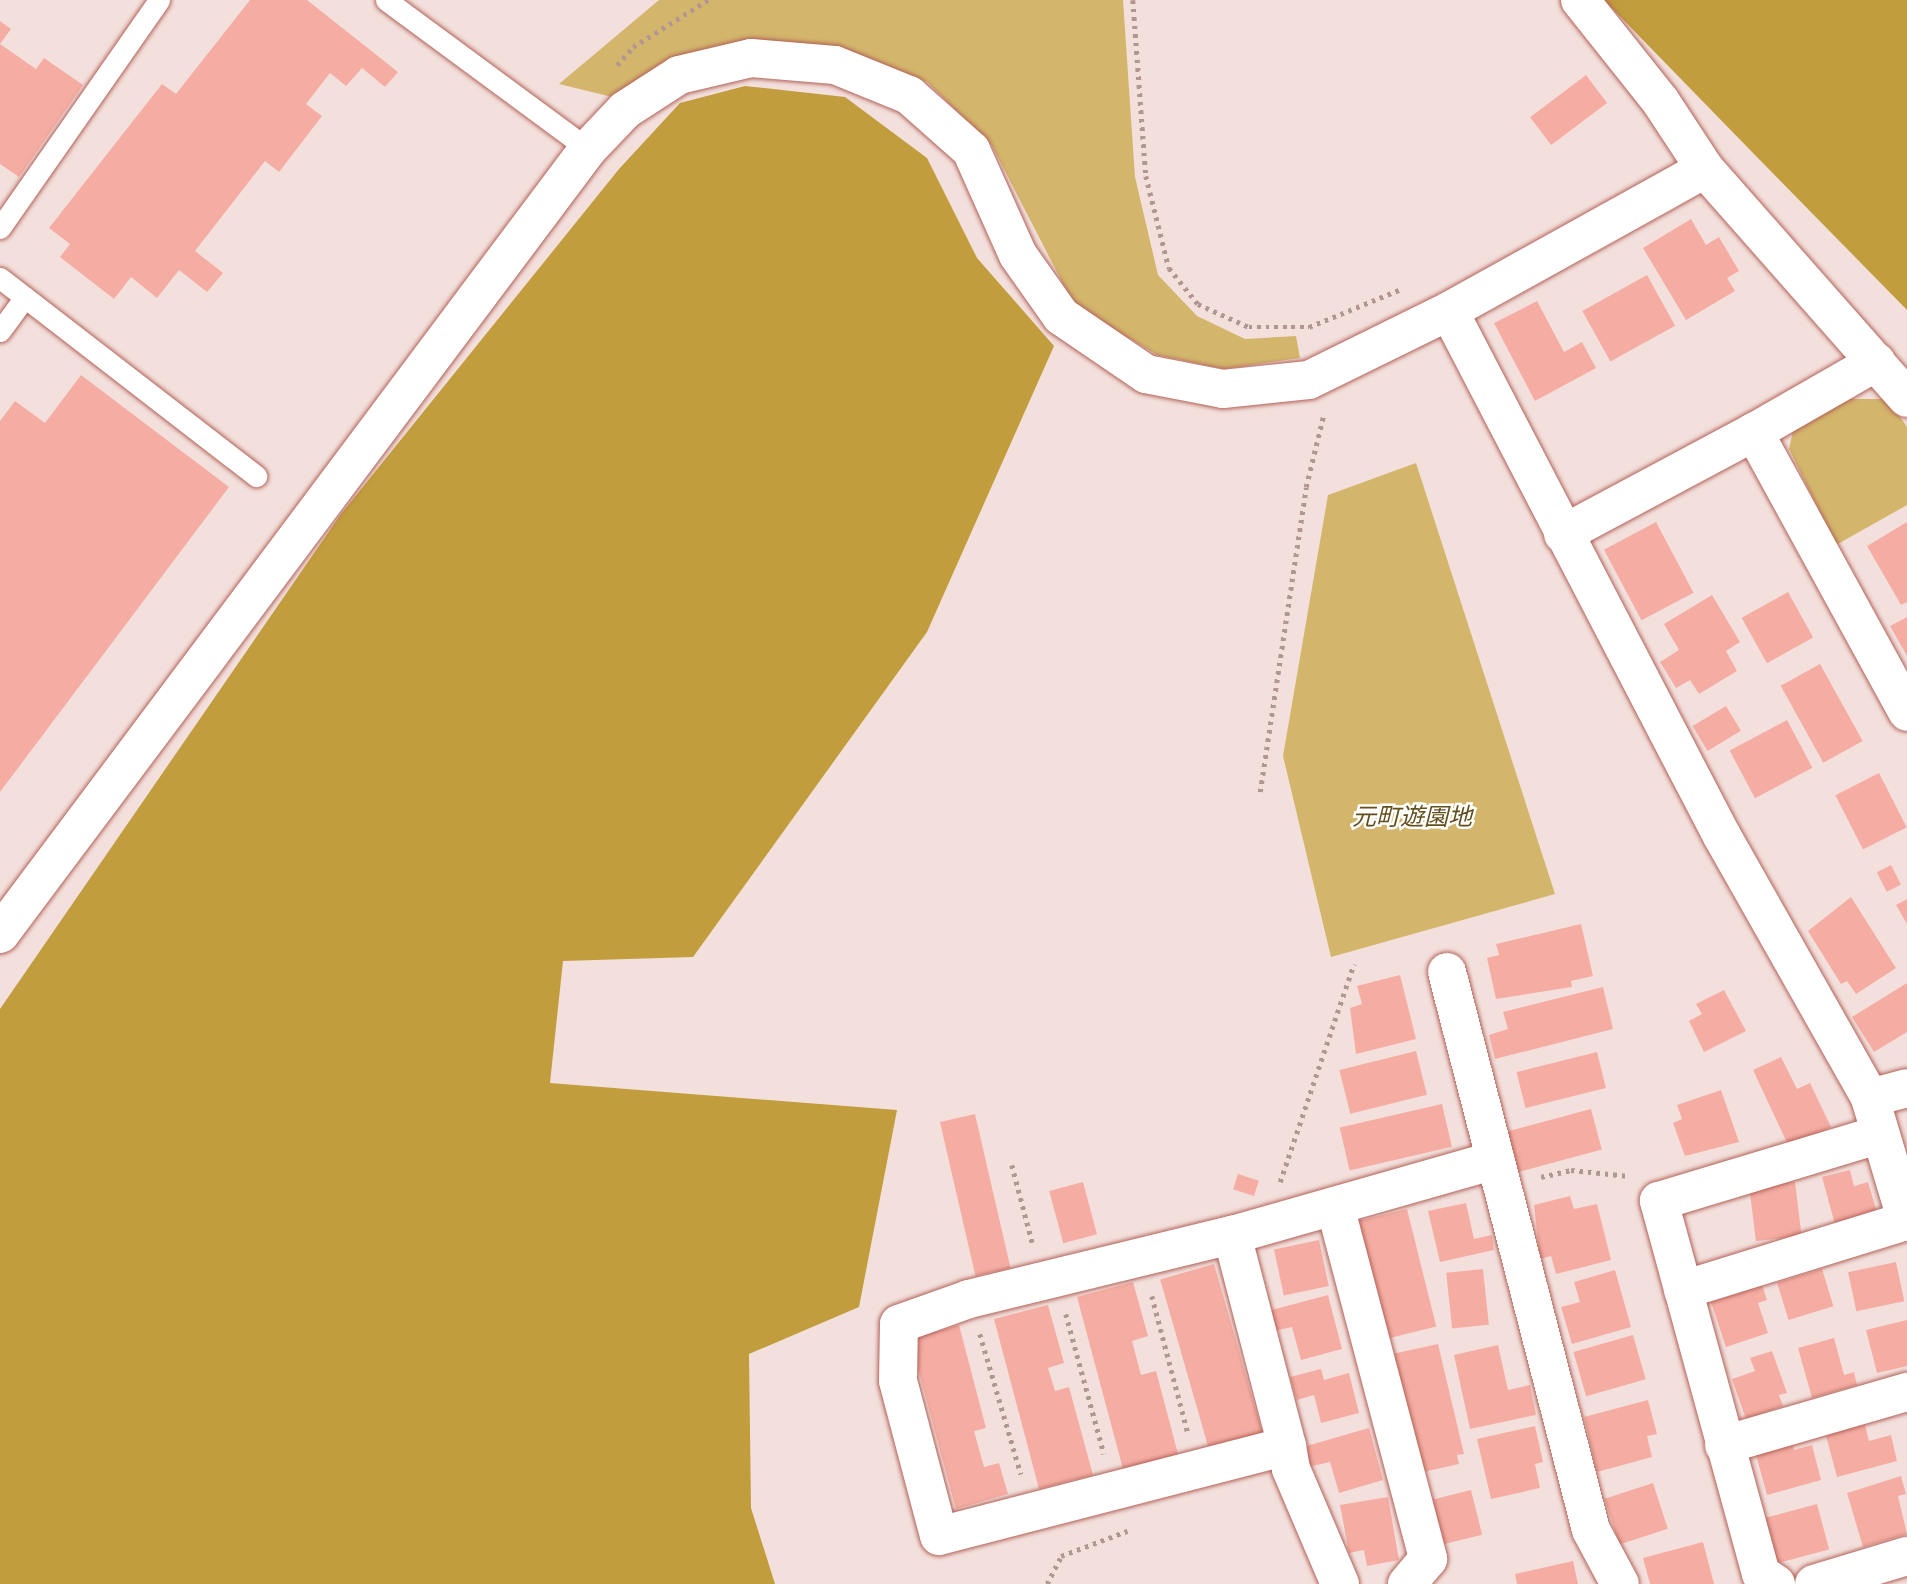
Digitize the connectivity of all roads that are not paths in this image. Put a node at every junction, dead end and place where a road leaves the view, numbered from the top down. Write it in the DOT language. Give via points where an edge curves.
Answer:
graph roads {
  1 [pos="159,0"];
  2 [pos="386,0"];
  3 [pos="1580,0"];
  4 [pos="588,149"];
  5 [pos="1705,169"];
  6 [pos="0,228"];
  7 [pos="0,278"];
  8 [pos="25,298"];
  9 [pos="1449,311"];
  10 [pos="0,331"];
  11 [pos="1876,362"];
  12 [pos="1907,398"];
  13 [pos="1754,432"];
  14 [pos="256,476"];
  15 [pos="1563,534"];
  16 [pos="1907,712"];
  17 [pos="0,934"];
  18 [pos="1447,972"];
  19 [pos="1907,1088"];
  20 [pos="1870,1098"];
  21 [pos="1878,1135"];
  22 [pos="1499,1173"];
  23 [pos="1335,1206"];
  24 [pos="1907,1221"];
  25 [pos="1232,1235"];
  26 [pos="1683,1290"];
  27 [pos="1907,1392"];
  28 [pos="1724,1445"];
  29 [pos="1287,1446"];
  30 [pos="1907,1556"];
  31 [pos="1340,1584"];
  32 [pos="1407,1584"];
  33 [pos="1620,1584"];
  34 [pos="1776,1584"];
  35 [pos="1814,1584"];
  1 -- 6 [label="lane"];
  2 -- 4 [label="lane"];
  3 -- 5 [label="street" via="1661,102"];
  4 -- 9 [label="street" via="625,110 679,75 751,58 835,65 909,95 971,150 1018,255 1061,316 1146,374 1223,389 1309,380"];
  4 -- 17 [label="street"];
  5 -- 9 [label="street"];
  5 -- 11 [label="street"];
  7 -- 8 [label="lane"];
  8 -- 10 [label="lane"];
  8 -- 14 [label="lane"];
  9 -- 15 [label="street"];
  11 -- 12 [label="street"];
  11 -- 13 [label="street"];
  13 -- 15 [label="street"];
  13 -- 16 [label="street"];
  15 -- 20 [label="street" via="1722,836"];
  18 -- 22 [label="street"];
  19 -- 20 [label="street"];
  20 -- 21 [label="street"];
  21 -- 24 [label="street"];
  21 -- 26 [label="street" via="1659,1201"];
  22 -- 23 [label="street"];
  22 -- 33 [label="street" via="1591,1530"];
  23 -- 25 [label="street"];
  23 -- 32 [label="street" via="1427,1559"];
  24 -- 26 [label="street"];
  25 -- 29 [label="street"];
  25 -- 29 [label="street" via="970,1299 899,1324 898,1381 939,1535 1033,1515"];
  26 -- 28 [label="street"];
  27 -- 28 [label="street"];
  28 -- 34 [label="street" via="1761,1574"];
  29 -- 31 [label="street" via="1291,1469"];
  30 -- 35 [label="street"];
}
